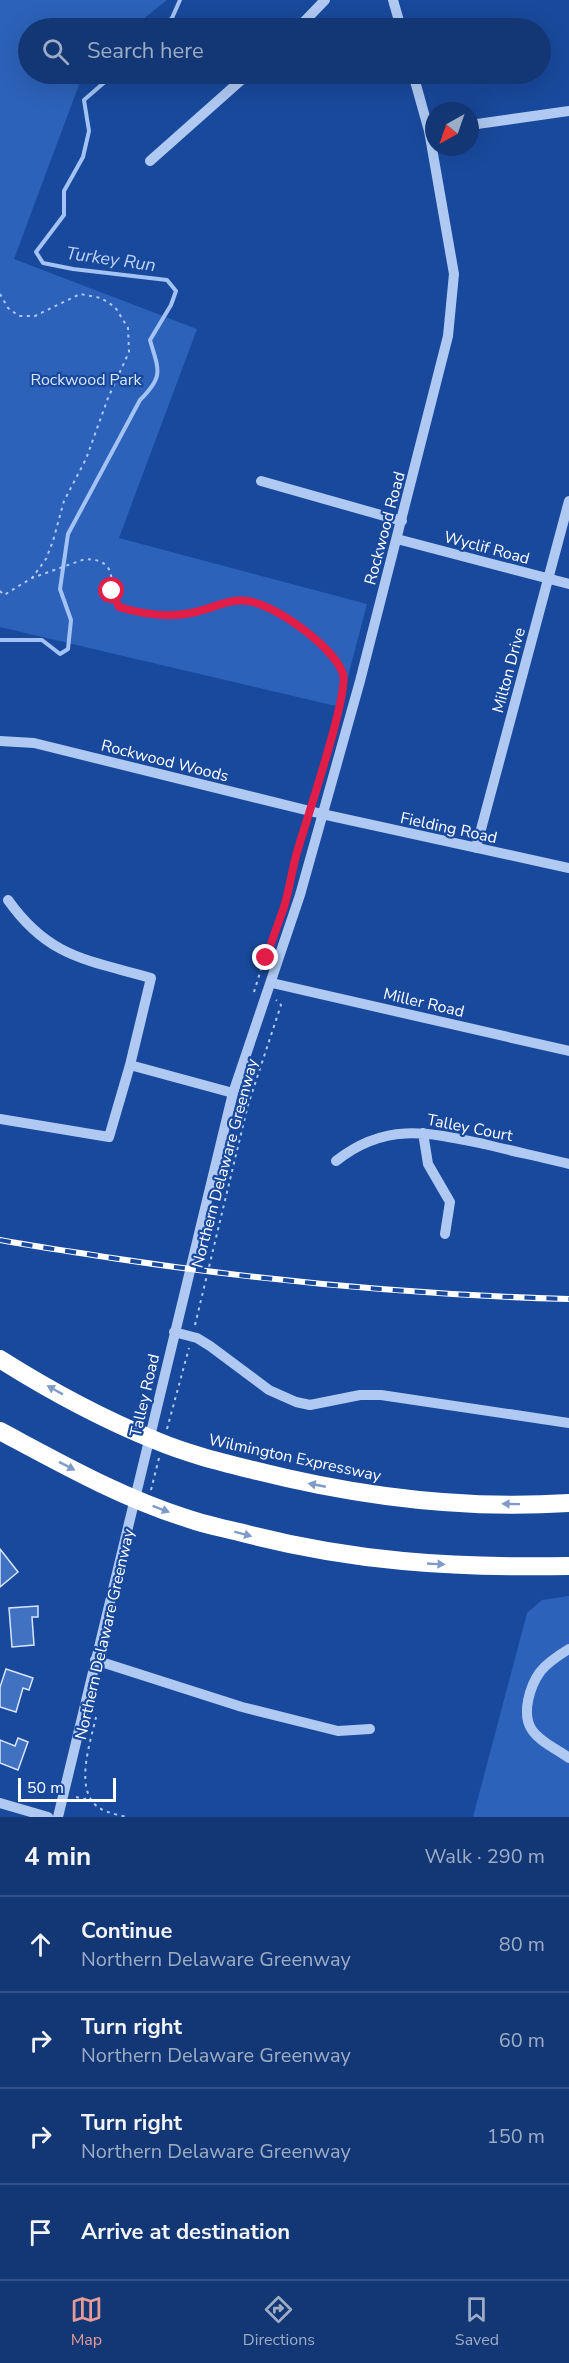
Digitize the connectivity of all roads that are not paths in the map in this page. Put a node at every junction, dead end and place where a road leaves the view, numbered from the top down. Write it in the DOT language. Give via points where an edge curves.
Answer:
graph roads {
  1 [pos="325,0"];
  2 [pos="393,0"];
  3 [pos="308,18"];
  4 [pos="398,18"];
  5 [pos="237,84"];
  6 [pos="416,84"];
  7 [pos="569,111"];
  8 [pos="425,112"];
  9 [pos="479,124"];
  10 [pos="435,156"];
  11 [pos="150,161"];
  12 [pos="261,481"];
  13 [pos="569,501"];
  14 [pos="402,520"];
  15 [pos="397,539"];
  16 [pos="548,578"];
  17 [pos="569,584"];
  18 [pos="0,741"];
  19 [pos="322,814"];
  20 [pos="476,848"];
  21 [pos="569,868"];
  22 [pos="8,900"];
  23 [pos="272,983"];
  24 [pos="569,1051"];
  25 [pos="130,1065"];
  26 [pos="233,1093"];
  27 [pos="0,1119"];
  28 [pos="423,1132"];
  29 [pos="336,1161"];
  30 [pos="569,1164"];
  31 [pos="445,1234"];
  32 [pos="174,1332"];
  33 [pos="0,1359"];
  34 [pos="569,1423"];
  35 [pos="0,1431"];
  36 [pos="569,1503"];
  37 [pos="569,1566"];
  38 [pos="569,1649"];
  39 [pos="95,1660"];
  40 [pos="370,1729"];
  41 [pos="569,1758"];
  42 [pos="0,1803"];
  43 [pos="48,1817"];
  44 [pos="58,1817"];
  1 -- 3 [label="street"];
  2 -- 4 [label="street"];
  5 -- 11 [label="street"];
  6 -- 8 [label="street, Rockwood Road"];
  7 -- 9 [label="street"];
  10 -- 14 [label="street, Rockwood Road" via="454,274 453,297 448,336"];
  12 -- 14 [label="street"];
  13 -- 16 [label="street, Milton Drive"];
  14 -- 15 [label="street, Rockwood Road"];
  15 -- 16 [label="street, Wyclif Road"];
  15 -- 19 [label="street, Rockwood Road"];
  16 -- 17 [label="street, Wyclif Road"];
  16 -- 20 [label="street, Milton Drive"];
  18 -- 19 [label="street, Rockwood Woods" via="34,743"];
  19 -- 20 [label="street, Fielding Road"];
  19 -- 23 [label="street, Rockwood Road"];
  20 -- 21 [label="street, Fielding Road"];
  22 -- 25 [label="street" via="30,927 57,948 152,978"];
  23 -- 24 [label="street, Miller Road"];
  23 -- 26 [label="street, Talley Road"];
  25 -- 26 [label="street"];
  25 -- 27 [label="street" via="109,1137"];
  26 -- 32 [label="street, Talley Road"];
  28 -- 29 [label="street, Talley Court" via="380,1137"];
  28 -- 30 [label="street, Talley Court"];
  28 -- 31 [label="street" via="428,1164 450,1202"];
  32 -- 34 [label="street" via="210,1346 269,1390 296,1402 310,1405 381,1395"];
  32 -- 39 [label="street, Talley Road"];
  36 -- 33 [label="highway, Wilmington Expressway, one-way" via="447,1503 383,1496 277,1476 158,1442"];
  35 -- 37 [label="highway, one-way" via="97,1482 187,1519 295,1547 396,1562"];
  38 -- 41 [label="street" via="541,1671 530,1693 528,1712 531,1729"];
  39 -- 40 [label="street" via="253,1710 338,1731"];
  39 -- 44 [label="street, Talley Road"];
  42 -- 43 [label="street"];
}
